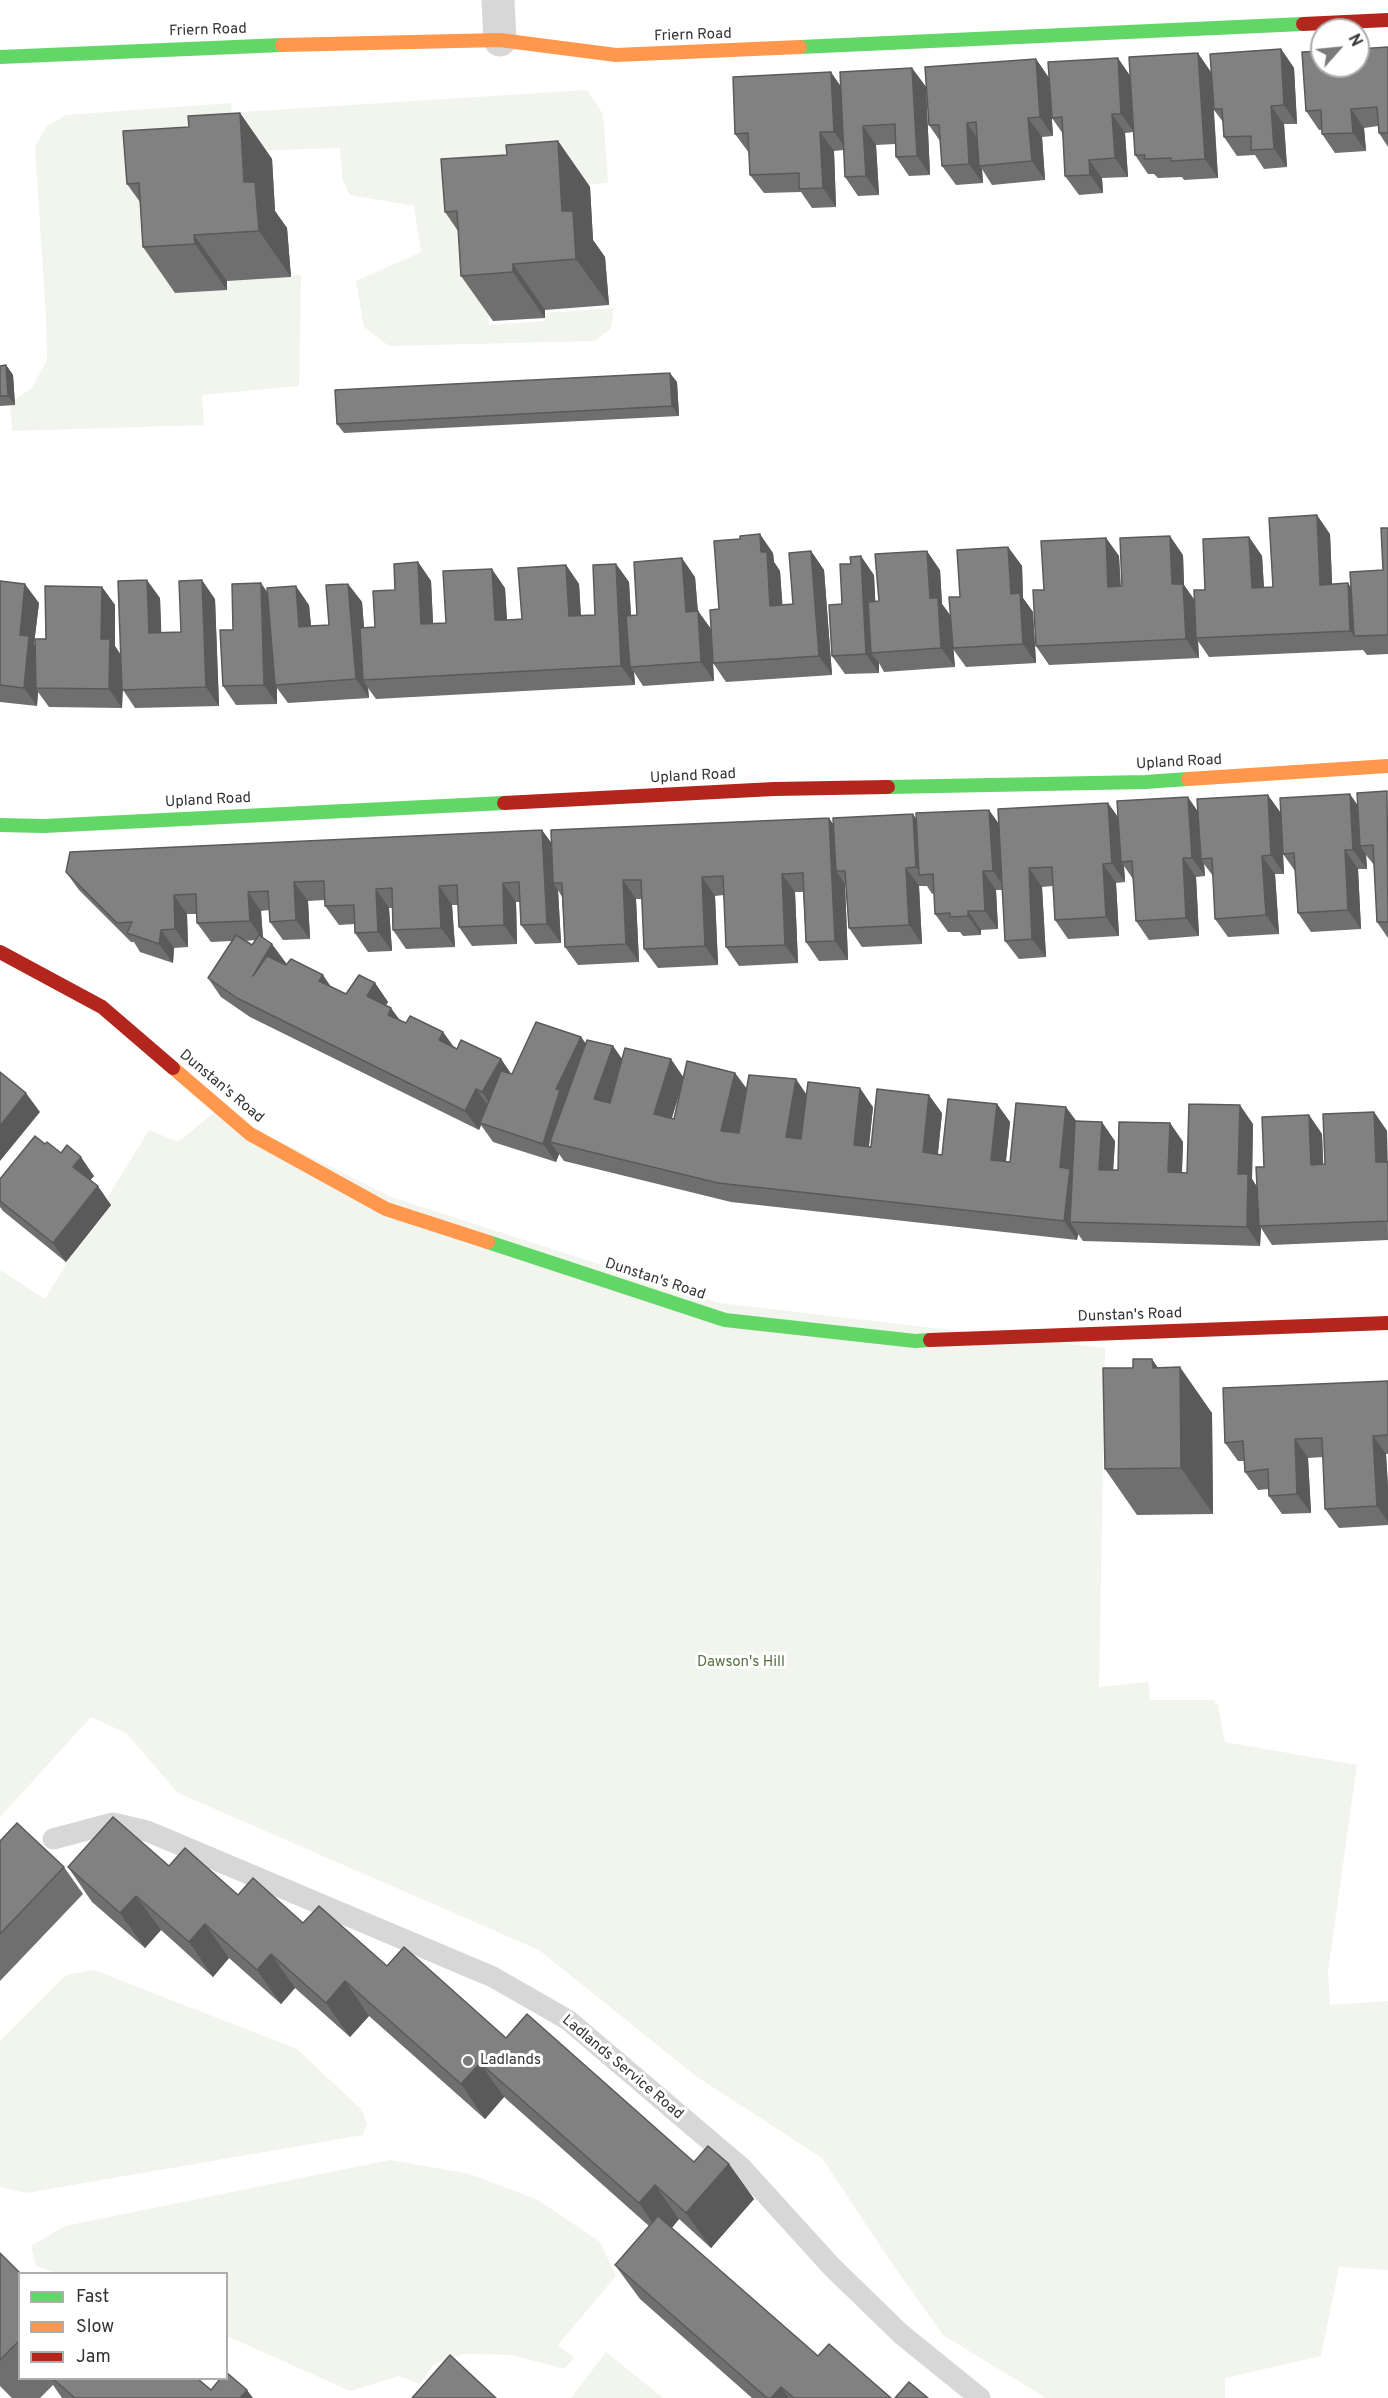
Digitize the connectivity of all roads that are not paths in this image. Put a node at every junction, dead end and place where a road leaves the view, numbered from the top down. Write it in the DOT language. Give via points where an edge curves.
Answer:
graph roads {
  1 [pos="498,0"];
  2 [pos="1388,20"];
  3 [pos="500,40"];
  4 [pos="0,57"];
  5 [pos="1388,766"];
  6 [pos="0,825"];
  7 [pos="0,952"];
  8 [pos="1388,1323"];
  9 [pos="53,1839"];
  10 [pos="980,2398"];
  1 -- 3 [label="street"];
  2 -- 3 [label="street, Friern Road" via="616,55"];
  3 -- 4 [label="street, Friern Road" via="196,47"];
  5 -- 6 [label="street, Upland Road" via="1145,782 774,789 44,826"];
  7 -- 8 [label="street, Dunstan's Road" via="102,1007 250,1134 386,1209 725,1320 915,1341"];
  9 -- 10 [label="lane, Ladlands Service Road" via="113,1823 147,1831 493,1977 568,2020 742,2168 832,2267 893,2326"];
}
